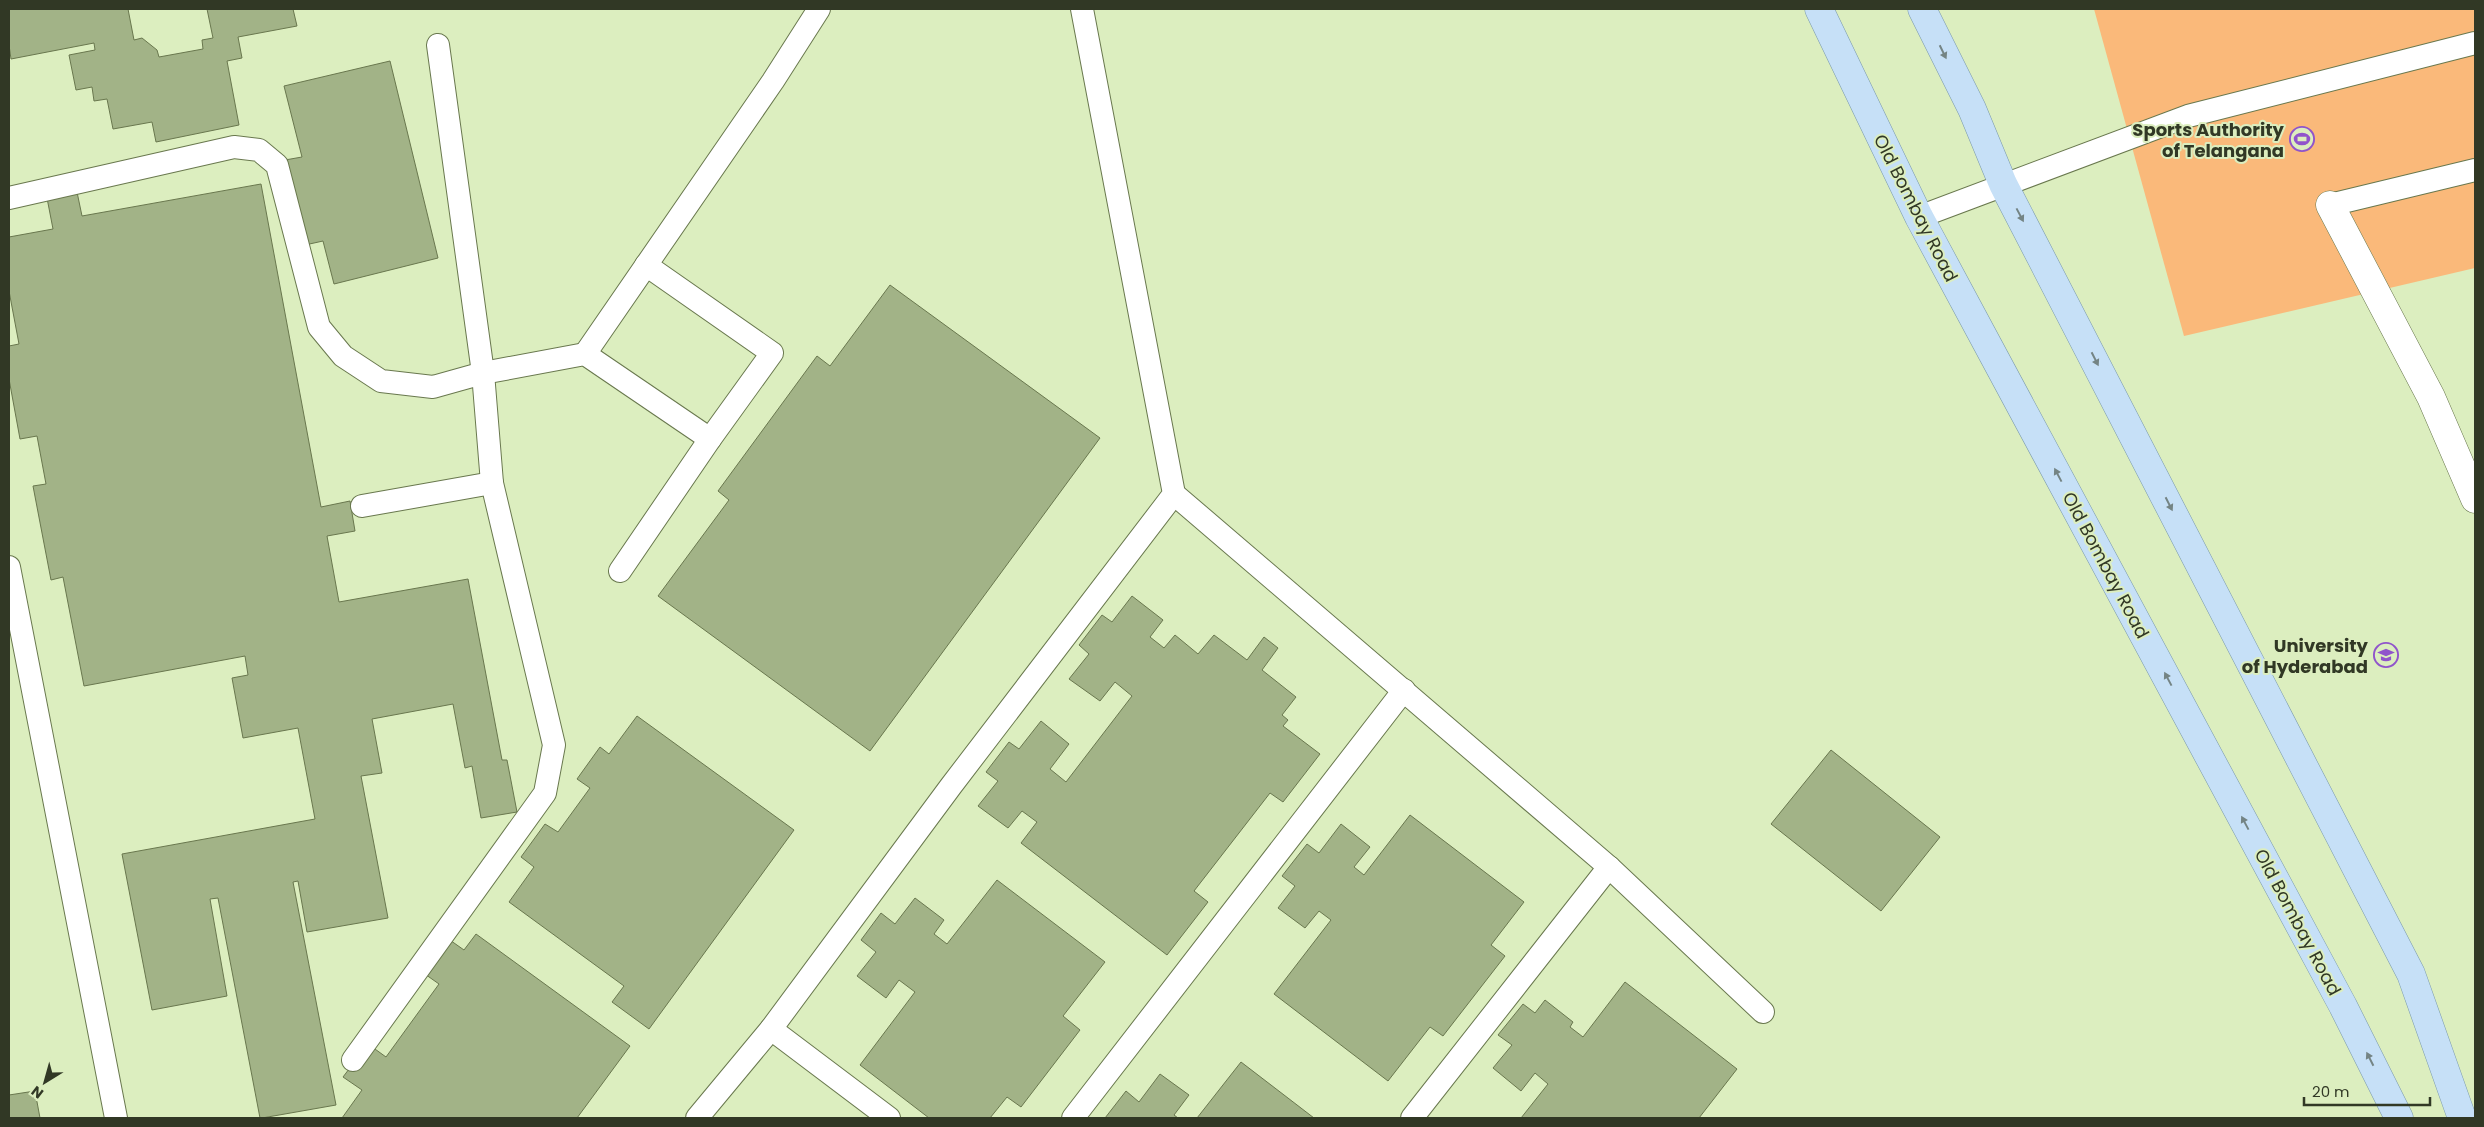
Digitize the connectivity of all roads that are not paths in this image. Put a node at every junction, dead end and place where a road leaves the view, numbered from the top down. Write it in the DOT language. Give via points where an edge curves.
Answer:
graph roads {
  1 [pos="820,9"];
  2 [pos="1082,9"];
  3 [pos="1819,9"];
  4 [pos="1922,9"];
  5 [pos="2475,43"];
  6 [pos="438,45"];
  7 [pos="2475,170"];
  8 [pos="2003,184"];
  9 [pos="9,198"];
  10 [pos="2330,205"];
  11 [pos="1919,217"];
  12 [pos="646,265"];
  13 [pos="585,354"];
  14 [pos="483,373"];
  15 [pos="710,439"];
  16 [pos="492,483"];
  17 [pos="1174,494"];
  18 [pos="2475,499"];
  19 [pos="362,506"];
  20 [pos="9,567"];
  21 [pos="620,571"];
  22 [pos="1404,690"];
  23 [pos="1609,867"];
  24 [pos="1763,1012"];
  25 [pos="771,1029"];
  26 [pos="353,1060"];
  27 [pos="116,1118"];
  28 [pos="697,1118"];
  29 [pos="890,1118"];
  30 [pos="1073,1118"];
  31 [pos="1412,1118"];
  32 [pos="2399,1118"];
  33 [pos="2462,1118"];
  1 -- 12 [label="lane"];
  2 -- 17 [label="lane"];
  3 -- 11 [label="main road, Old Bombay Road"];
  4 -- 8 [label="main road, one-way" via="1972,109"];
  5 -- 8 [label="lane" via="2188,116"];
  6 -- 14 [label="lane"];
  7 -- 10 [label="lane"];
  8 -- 11 [label="lane"];
  8 -- 33 [label="main road, one-way" via="2411,974"];
  9 -- 14 [label="lane" via="234,146 259,150 278,165 319,327 344,356 381,381 433,387"];
  10 -- 18 [label="street" via="2431,397"];
  32 -- 11 [label="main road, Old Bombay Road, one-way" via="2339,997"];
  12 -- 13 [label="lane"];
  12 -- 15 [label="lane" via="772,353"];
  13 -- 14 [label="lane"];
  13 -- 15 [label="lane"];
  14 -- 16 [label="lane"];
  15 -- 21 [label="lane"];
  16 -- 19 [label="lane"];
  16 -- 26 [label="lane" via="554,745 545,793"];
  17 -- 22 [label="lane"];
  17 -- 25 [label="lane"];
  20 -- 27 [label="lane"];
  22 -- 23 [label="lane"];
  22 -- 30 [label="lane"];
  23 -- 24 [label="lane"];
  23 -- 31 [label="lane"];
  25 -- 28 [label="lane"];
  25 -- 29 [label="lane"];
}
